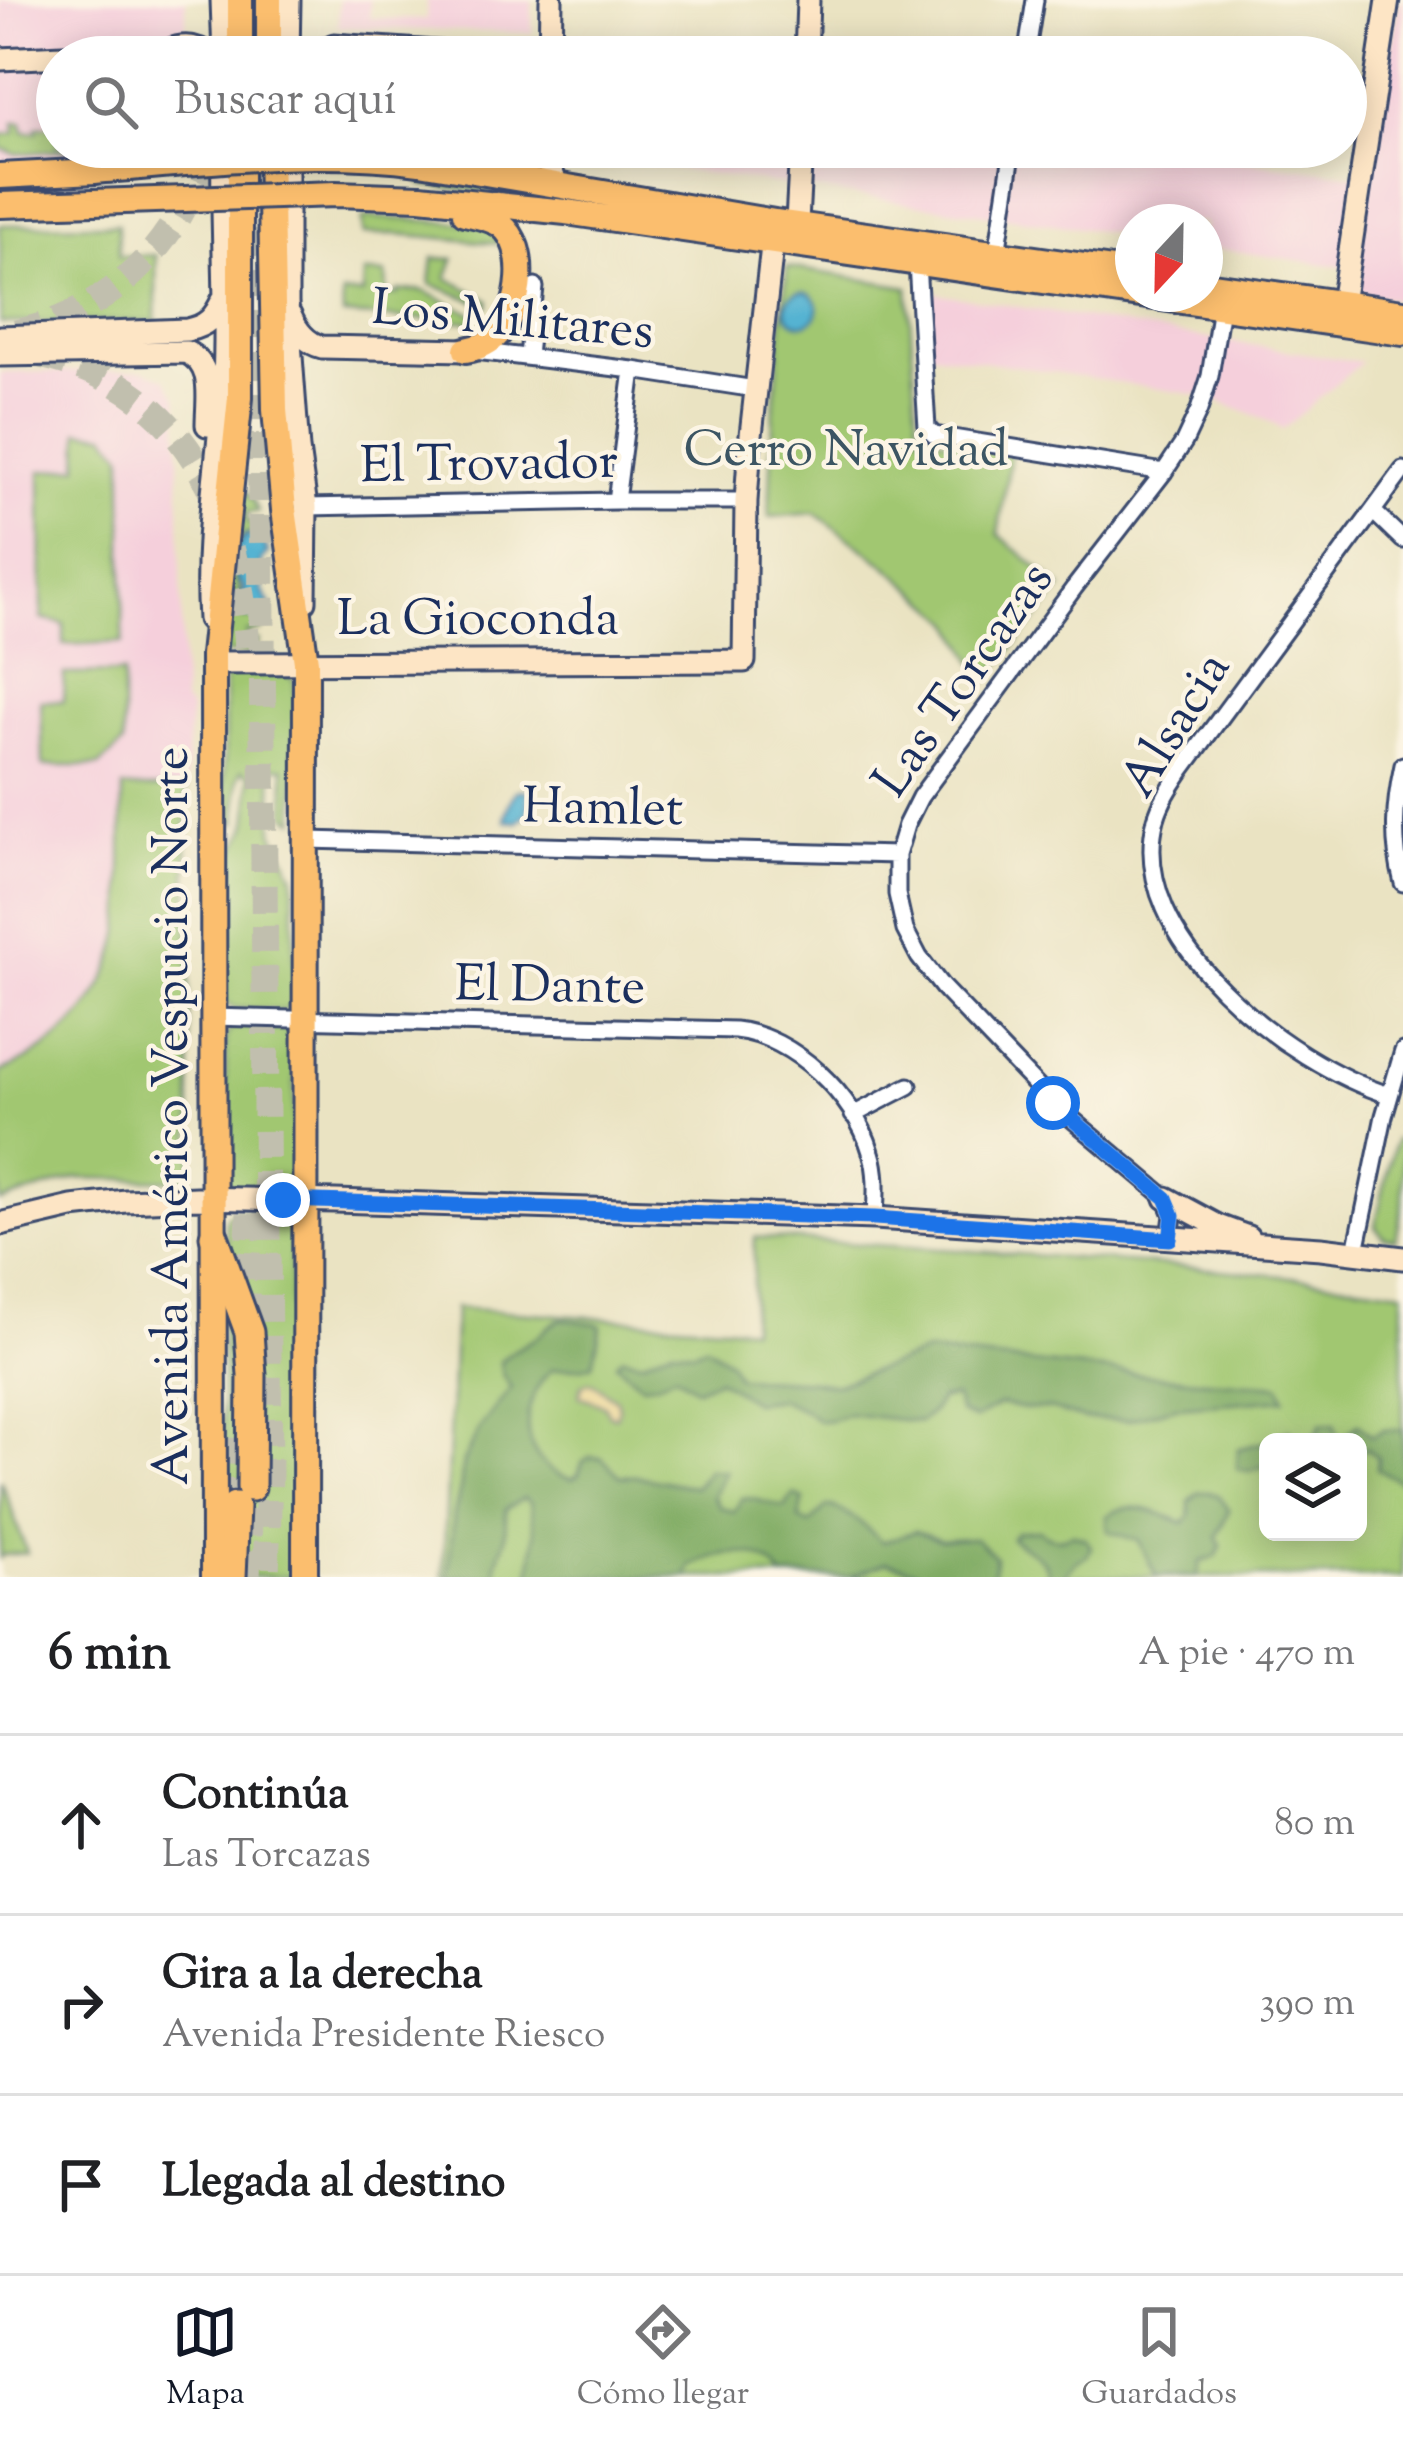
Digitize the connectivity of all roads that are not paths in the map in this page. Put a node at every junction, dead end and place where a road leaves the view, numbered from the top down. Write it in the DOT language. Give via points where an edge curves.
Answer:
graph roads {
  1 [pos="222,0"];
  2 [pos="240,0"];
  3 [pos="269,0"];
  4 [pos="289,0"];
  5 [pos="550,0"];
  6 [pos="808,0"];
  7 [pos="1035,0"];
  8 [pos="1388,0"];
  9 [pos="223,36"];
  10 [pos="240,36"];
  11 [pos="269,36"];
  12 [pos="288,36"];
  13 [pos="547,36"];
  14 [pos="807,36"];
  15 [pos="1030,36"];
  16 [pos="36,57"];
  17 [pos="0,59"];
  18 [pos="1367,139"];
  19 [pos="0,159"];
  20 [pos="136,168"];
  21 [pos="223,168"];
  22 [pos="240,168"];
  23 [pos="270,168"];
  24 [pos="287,168"];
  25 [pos="456,168"];
  26 [pos="484,168"];
  27 [pos="550,168"];
  28 [pos="797,168"];
  29 [pos="1010,168"];
  30 [pos="1363,168"];
  31 [pos="474,171"];
  32 [pos="44,174"];
  33 [pos="0,176"];
  34 [pos="557,185"];
  35 [pos="425,198"];
  36 [pos="0,205"];
  37 [pos="785,234"];
  38 [pos="997,254"];
  39 [pos="917,263"];
  40 [pos="1115,270"];
  41 [pos="535,287"];
  42 [pos="1223,287"];
  43 [pos="1115,292"];
  44 [pos="224,298"];
  45 [pos="287,303"];
  46 [pos="1342,304"];
  47 [pos="1223,307"];
  48 [pos="1220,312"];
  49 [pos="1403,312"];
  50 [pos="1403,333"];
  51 [pos="0,337"];
  52 [pos="466,350"];
  53 [pos="0,355"];
  54 [pos="527,356"];
  55 [pos="633,370"];
  56 [pos="755,389"];
  57 [pos="1403,470"];
  58 [pos="1164,472"];
  59 [pos="616,501"];
  60 [pos="746,501"];
  61 [pos="306,507"];
  62 [pos="210,509"];
  63 [pos="1372,511"];
  64 [pos="1403,540"];
  65 [pos="213,659"];
  66 [pos="306,662"];
  67 [pos="1403,765"];
  68 [pos="307,840"];
  69 [pos="897,855"];
  70 [pos="1403,883"];
  71 [pos="212,1017"];
  72 [pos="305,1020"];
  73 [pos="1403,1051"];
  74 [pos="909,1086"];
  75 [pos="1389,1095"];
  76 [pos="853,1115"];
  77 [pos="214,1198"];
  78 [pos="1166,1198"];
  79 [pos="304,1201"];
  80 [pos="875,1218"];
  81 [pos="0,1224"];
  82 [pos="214,1236"];
  83 [pos="1170,1239"];
  84 [pos="1271,1245"];
  85 [pos="1356,1251"];
  86 [pos="1403,1258"];
  87 [pos="214,1577"];
  88 [pos="232,1577"];
  89 [pos="305,1577"];
  1 -- 9 [label="main road"];
  2 -- 10 [label="main road"];
  3 -- 11 [label="main road"];
  4 -- 12 [label="main road"];
  5 -- 13 [label="main road"];
  6 -- 14 [label="main road"];
  7 -- 15 [label="street"];
  8 -- 18 [label="main road"];
  16 -- 17 [label="main road"];
  19 -- 32 [label="main road"];
  20 -- 32 [label="main road, bridge"];
  21 -- 44 [label="main road, Avenida Américo Vespucio Norte"];
  22 -- 65 [label="main road, Avenida Américo Vespucio Norte" via="240,398"];
  23 -- 66 [label="main road" via="274,410"];
  24 -- 45 [label="main road"];
  25 -- 31 [label="main road, bridge"];
  26 -- 31 [label="main road"];
  27 -- 34 [label="main road"];
  28 -- 37 [label="main road"];
  29 -- 38 [label="street"];
  30 -- 46 [label="main road"];
  31 -- 34 [label="main road"];
  32 -- 33 [label="main road"];
  34 -- 37 [label="main road"];
  35 -- 36 [label="main road, bridge"];
  35 -- 37 [label="main road"];
  35 -- 52 [label="main road" via="500,224 517,251 508,320 490,341"];
  37 -- 38 [label="main road"];
  37 -- 39 [label="main road"];
  37 -- 56 [label="main road"];
  38 -- 40 [label="main road"];
  39 -- 43 [label="main road"];
  39 -- 58 [label="street" via="927,428 934,435"];
  41 -- 54 [label="street"];
  42 -- 46 [label="main road"];
  44 -- 51 [label="main road" via="212,320 188,330"];
  44 -- 62 [label="main road, Avenida Américo Vespucio Norte"];
  45 -- 52 [label="main road, Los Militares" via="315,345"];
  45 -- 61 [label="main road"];
  46 -- 49 [label="main road"];
  47 -- 50 [label="main road"];
  48 -- 58 [label="street, Las Torcazas" via="1204,396"];
  52 -- 54 [label="street, Los Militares"];
  53 -- 62 [label="main road, Avenida Américo Vespucio Norte" via="191,354 207,376"];
  54 -- 55 [label="street, Los Militares"];
  55 -- 56 [label="street, Los Militares"];
  55 -- 59 [label="street"];
  56 -- 60 [label="main road"];
  57 -- 63 [label="street, Alsacia"];
  58 -- 69 [label="street, Las Torcazas" via="920,797"];
  59 -- 60 [label="street, El Trovador"];
  59 -- 61 [label="street, El Trovador"];
  60 -- 66 [label="main road, La Gioconda" via="744,661"];
  61 -- 66 [label="main road"];
  62 -- 65 [label="main road, Avenida Américo Vespucio Norte"];
  63 -- 64 [label="street"];
  63 -- 75 [label="street, Alsacia" via="1182,770 1156,818 1152,852 1170,922 1234,1001 1290,1048"];
  65 -- 66 [label="main road, La Gioconda"];
  65 -- 71 [label="main road, Avenida Américo Vespucio Norte"];
  66 -- 68 [label="main road"];
  67 -- 70 [label="street" via="1394,817"];
  68 -- 69 [label="street, Hamlet"];
  68 -- 72 [label="main road"];
  69 -- 78 [label="street, Las Torcazas" via="905,930 943,988 1053,1103"];
  71 -- 72 [label="street, El Dante"];
  71 -- 77 [label="main road, Avenida Américo Vespucio Norte"];
  72 -- 76 [label="street, El Dante" via="746,1031 803,1059"];
  72 -- 79 [label="main road"];
  73 -- 75 [label="street"];
  74 -- 76 [label="street"];
  75 -- 85 [label="street"];
  76 -- 80 [label="street, El Dante" via="873,1155"];
  77 -- 79 [label="main road"];
  77 -- 81 [label="main road" via="101,1203"];
  77 -- 82 [label="main road, Avenida Américo Vespucio Norte"];
  78 -- 83 [label="street"];
  78 -- 84 [label="main road"];
  79 -- 80 [label="main road"];
  79 -- 89 [label="main road"];
  80 -- 83 [label="main road"];
  82 -- 87 [label="main road, Avenida Américo Vespucio Norte"];
  82 -- 88 [label="highway" via="251,1348"];
  83 -- 84 [label="main road"];
  84 -- 85 [label="main road"];
  85 -- 86 [label="main road"];
}
